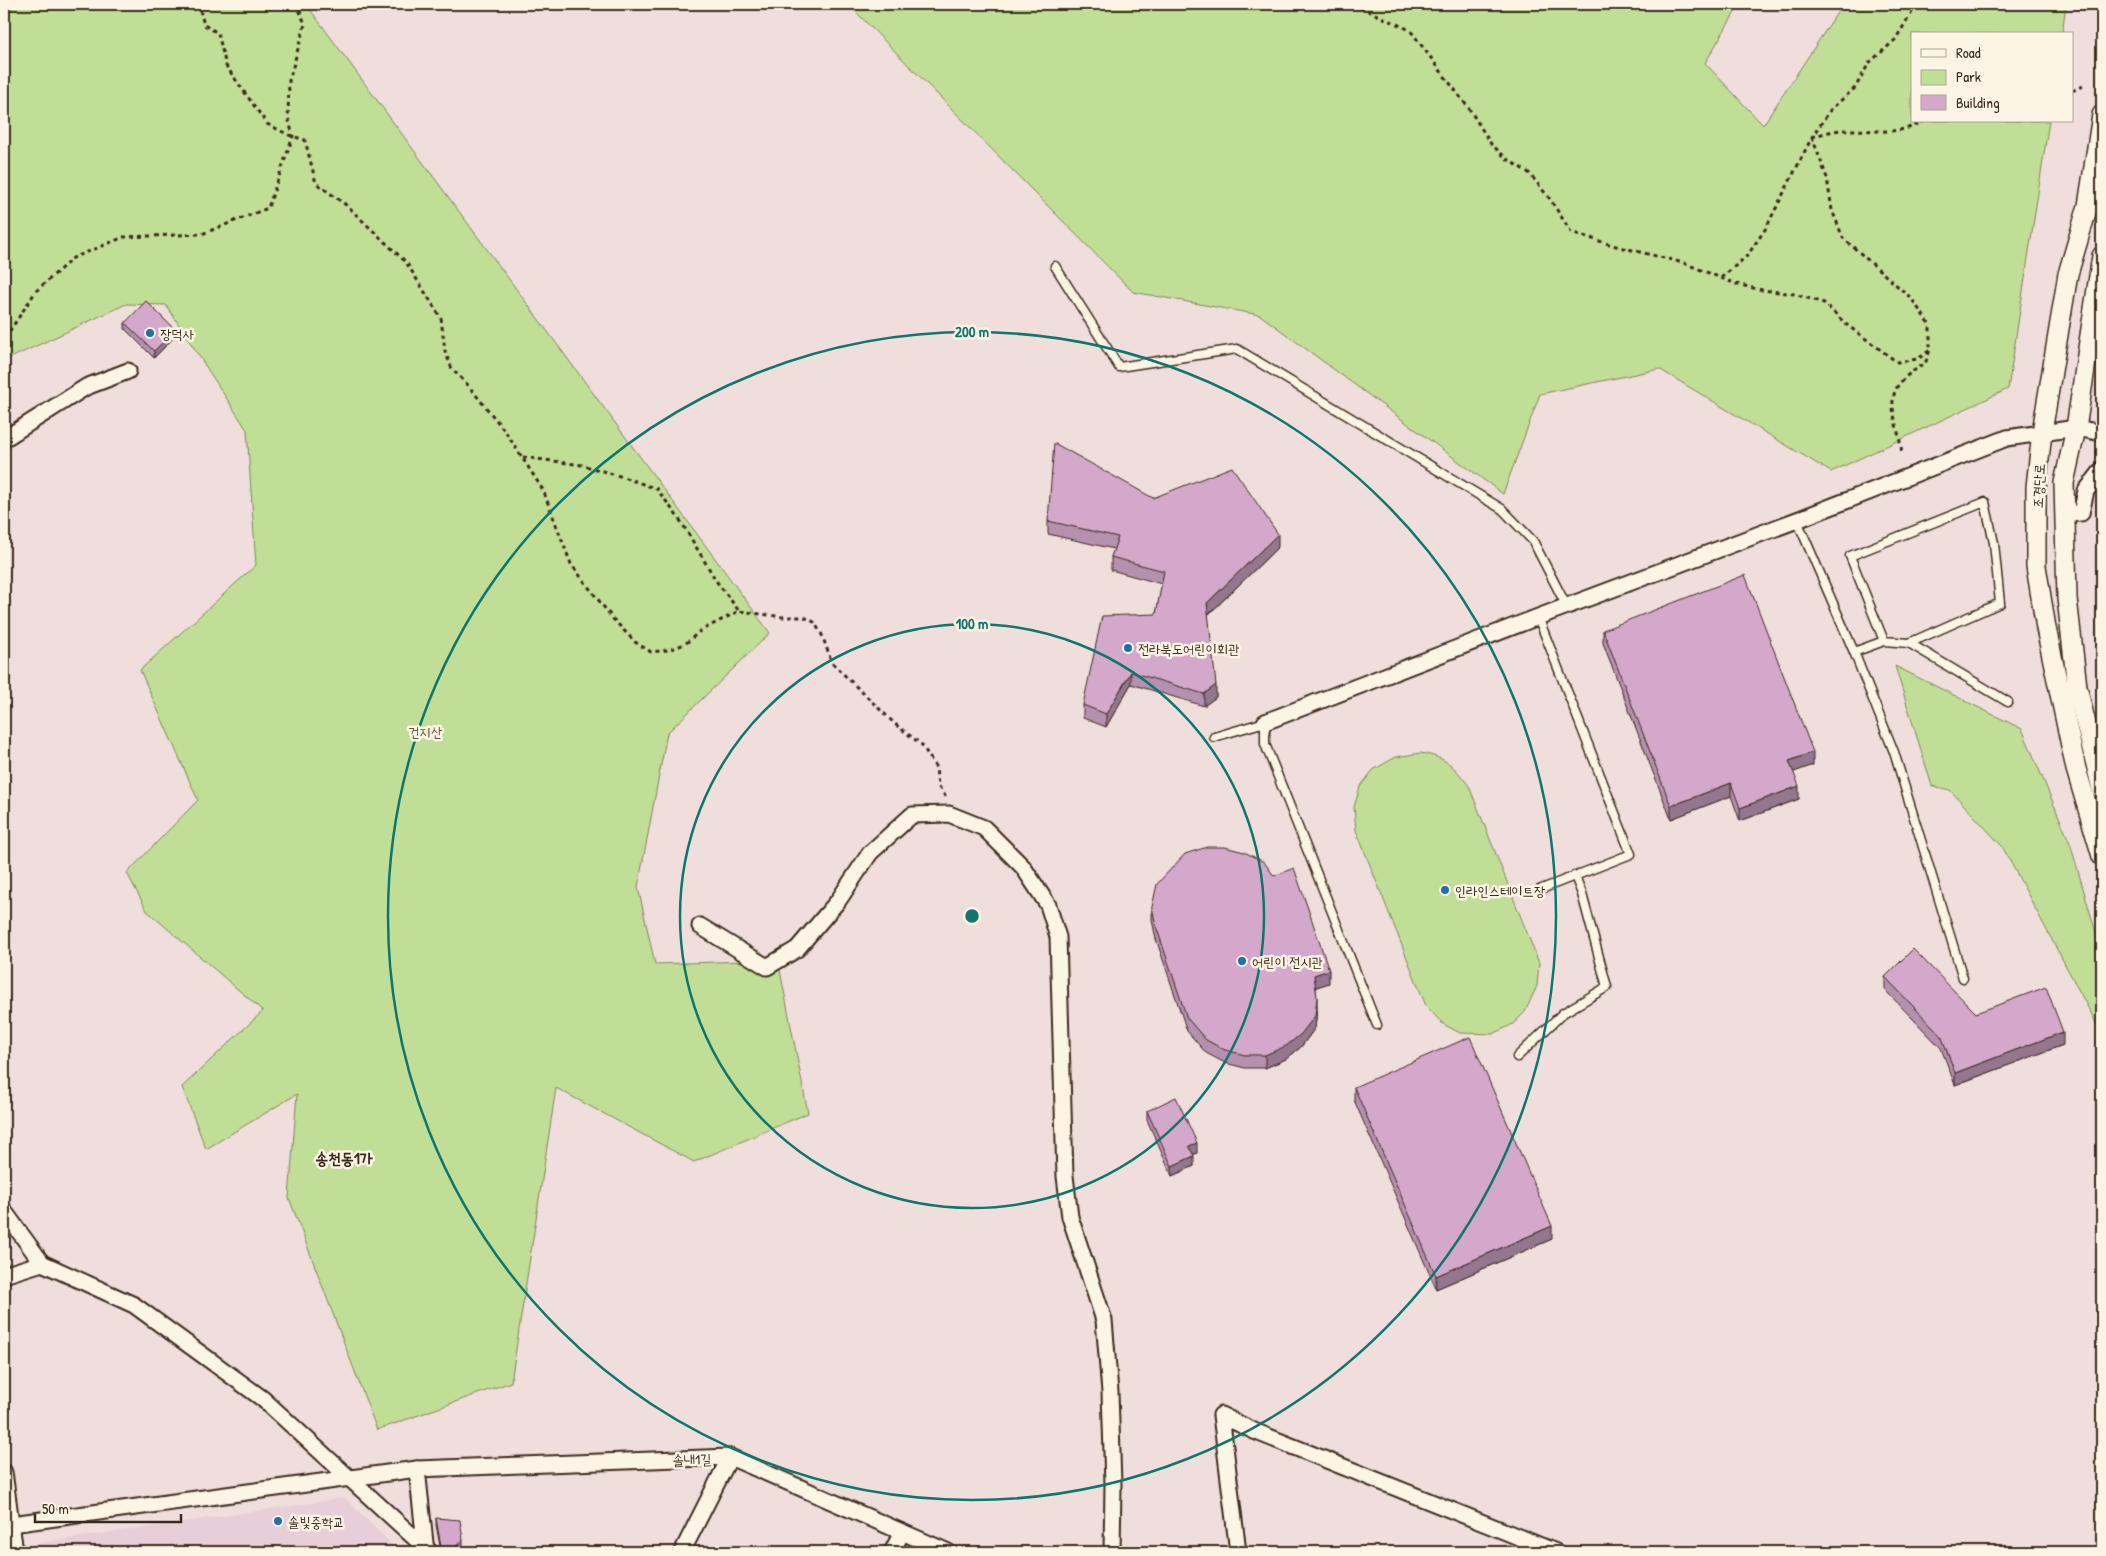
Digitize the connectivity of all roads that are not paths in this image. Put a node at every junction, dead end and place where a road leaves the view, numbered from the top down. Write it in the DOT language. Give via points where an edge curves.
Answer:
graph roads {
  1 [pos="2102,116"];
  2 [pos="2102,256"];
  3 [pos="1056,266"];
  4 [pos="128,370"];
  5 [pos="2076,428"];
  6 [pos="2042,432"];
  7 [pos="2102,433"];
  8 [pos="4,439"];
  9 [pos="2102,470"];
  10 [pos="2065,514"];
  11 [pos="1797,520"];
  12 [pos="1567,607"];
  13 [pos="1538,617"];
  14 [pos="1884,641"];
  15 [pos="1909,643"];
  16 [pos="1854,652"];
  17 [pos="2008,702"];
  18 [pos="1265,722"];
  19 [pos="1214,737"];
  20 [pos="2102,789"];
  21 [pos="2102,856"];
  22 [pos="1575,876"];
  23 [pos="1538,890"];
  24 [pos="700,926"];
  25 [pos="1964,978"];
  26 [pos="1378,1025"];
  27 [pos="1518,1057"];
  28 [pos="4,1211"];
  29 [pos="42,1263"];
  30 [pos="4,1275"];
  31 [pos="730,1457"];
  32 [pos="417,1469"];
  33 [pos="4,1472"];
  34 [pos="349,1478"];
  35 [pos="7,1524"];
  36 [pos="902,1532"];
  37 [pos="688,1550"];
  38 [pos="427,1551"];
  39 [pos="15,1552"];
  40 [pos="892,1552"];
  41 [pos="947,1552"];
  42 [pos="1112,1552"];
  43 [pos="1238,1552"];
  44 [pos="1556,1552"];
  1 -- 6 [label="street, 조경단로" via="2088,206 2068,274"];
  2 -- 5 [label="street, 조경단로"];
  3 -- 12 [label="lane" via="1119,366 1237,348 1502,509 1533,541"];
  4 -- 8 [label="street" via="86,387"];
  5 -- 6 [label="street"];
  5 -- 7 [label="street"];
  5 -- 10 [label="street, 조경단로" via="2064,484"];
  6 -- 11 [label="street" via="2007,438"];
  6 -- 21 [label="street, 조경단로" via="2036,488 2036,566 2076,769"];
  9 -- 10 [label="street" via="2086,490 2081,513"];
  10 -- 20 [label="street, 조경단로" via="2067,598 2077,687"];
  11 -- 12 [label="street"];
  11 -- 16 [label="lane"];
  12 -- 13 [label="street"];
  13 -- 18 [label="street"];
  13 -- 22 [label="lane" via="1631,854"];
  14 -- 15 [label="lane"];
  14 -- 15 [label="lane" via="1850,556 1984,502 1994,543 2000,603"];
  14 -- 16 [label="lane"];
  15 -- 17 [label="lane"];
  16 -- 25 [label="lane" via="1894,752"];
  18 -- 19 [label="lane"];
  18 -- 26 [label="lane" via="1265,744"];
  22 -- 23 [label="lane"];
  22 -- 27 [label="lane" via="1607,987 1563,1012"];
  24 -- 42 [label="street" via="767,967 797,949 838,902 870,853 912,815 949,814 984,828 1023,867 1048,905 1058,937 1065,1176 1070,1217 1104,1320 1110,1392"];
  28 -- 29 [label="street"];
  29 -- 30 [label="street"];
  29 -- 34 [label="street" via="134,1305 263,1399"];
  31 -- 32 [label="street, 솔내1길"];
  31 -- 36 [label="street, 솔내1길"];
  31 -- 37 [label="street"];
  32 -- 34 [label="street, 솔내1길"];
  32 -- 38 [label="street"];
  33 -- 35 [label="street"];
  34 -- 35 [label="street, 솔내1길"];
  34 -- 38 [label="street"];
  35 -- 39 [label="street"];
  36 -- 40 [label="street"];
  36 -- 41 [label="street, 솔내1길"];
  43 -- 44 [label="street" via="1221,1415"];
}
